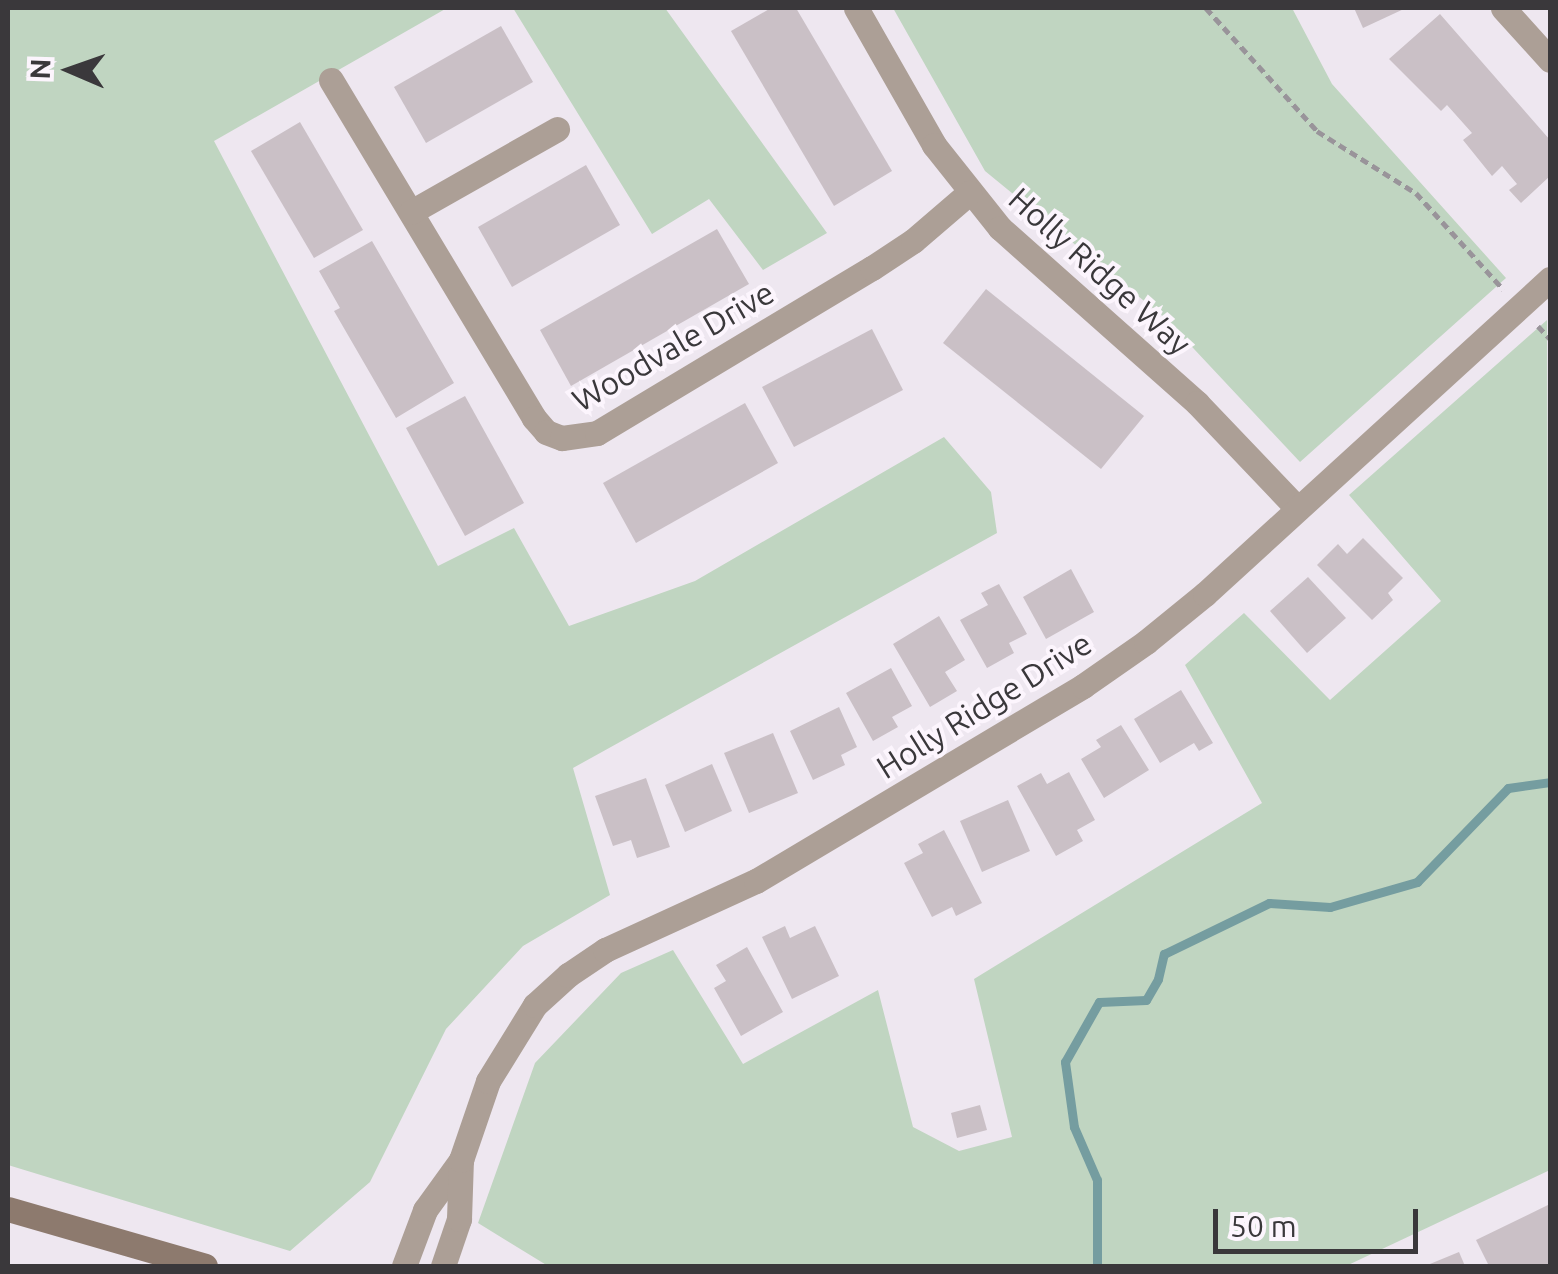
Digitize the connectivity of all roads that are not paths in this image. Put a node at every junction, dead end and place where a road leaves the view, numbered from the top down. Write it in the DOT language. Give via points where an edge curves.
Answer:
graph roads {
  1 [pos="856,8"];
  2 [pos="1503,8"];
  3 [pos="1550,60"];
  4 [pos="331,80"];
  5 [pos="557,129"];
  6 [pos="968,192"];
  7 [pos="411,212"];
  8 [pos="1550,278"];
  9 [pos="1298,509"];
  10 [pos="461,1160"];
  11 [pos="8,1209"];
  12 [pos="205,1266"];
  13 [pos="404,1266"];
  14 [pos="444,1266"];
  1 -- 6 [label="street, Holly Ridge Way"];
  2 -- 3 [label="street"];
  4 -- 7 [label="street, Woodvale Drive"];
  5 -- 7 [label="street"];
  6 -- 7 [label="street, Woodvale Drive" via="872,268 580,438 546,432 534,418"];
  6 -- 9 [label="street, Holly Ridge Way" via="1032,259 1196,403"];
  8 -- 9 [label="street, Holly Ridge Drive"];
  9 -- 10 [label="street, Holly Ridge Drive" via="1206,594 1083,686 756,881 605,950 568,975 509,1042"];
  10 -- 13 [label="street, Holly Ridge Drive" via="425,1210"];
  10 -- 14 [label="street, Holly Ridge Drive" via="458,1220"];
  11 -- 12 [label="main road"];
}
